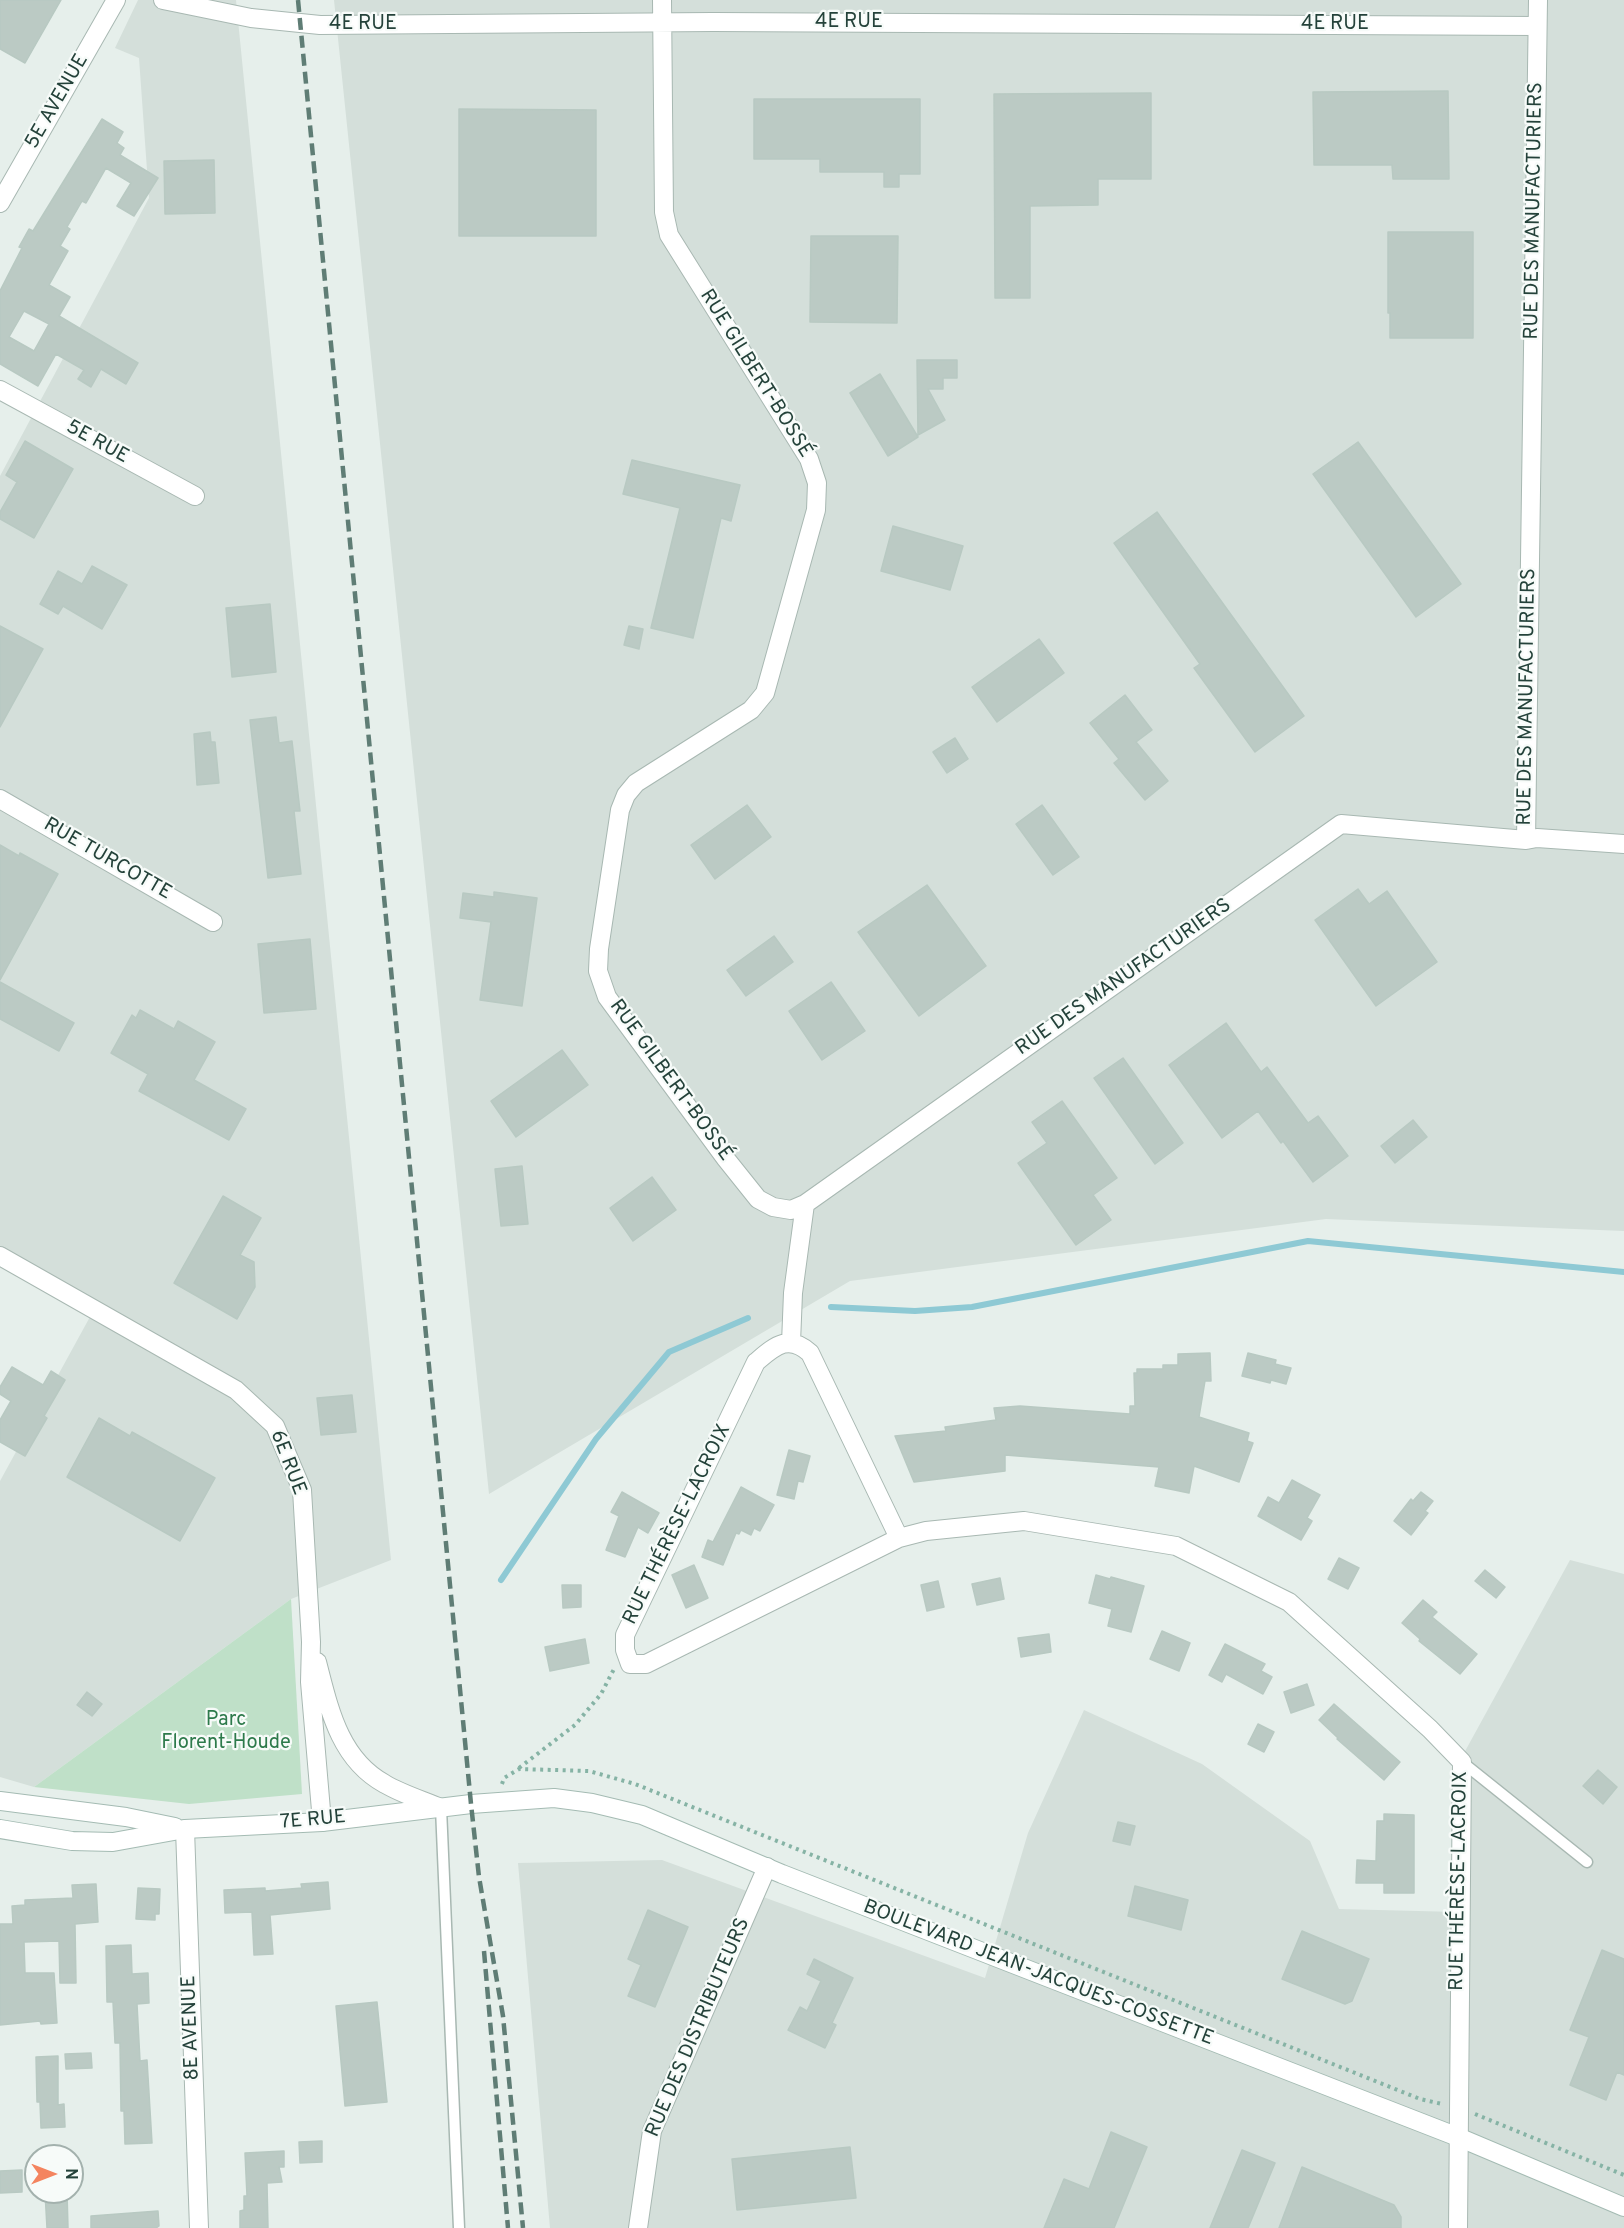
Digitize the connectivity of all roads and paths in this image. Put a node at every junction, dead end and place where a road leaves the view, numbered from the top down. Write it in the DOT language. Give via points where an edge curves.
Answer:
graph roads {
  1 [pos="116,0"];
  2 [pos="164,0"];
  3 [pos="662,0"];
  4 [pos="1538,0"];
  5 [pos="662,22"];
  6 [pos="1537,26"];
  7 [pos="0,203"];
  8 [pos="0,390"];
  9 [pos="195,496"];
  10 [pos="0,799"];
  11 [pos="1526,840"];
  12 [pos="1624,844"];
  13 [pos="213,922"];
  14 [pos="758,1199"];
  15 [pos="805,1204"];
  16 [pos="0,1256"];
  17 [pos="791,1343"];
  18 [pos="899,1538"];
  19 [pos="312,1642"];
  20 [pos="625,1650"];
  21 [pos="1462,1762"];
  22 [pos="517,1770"];
  23 [pos="0,1801"];
  24 [pos="498,1802"];
  25 [pos="441,1808"];
  26 [pos="321,1822"];
  27 [pos="0,1829"];
  28 [pos="185,1829"];
  29 [pos="1587,1862"];
  30 [pos="767,1867"];
  31 [pos="1458,2108"];
  32 [pos="1458,2137"];
  33 [pos="1624,2175"];
  34 [pos="1624,2206"];
  35 [pos="199,2228"];
  36 [pos="459,2228"];
  37 [pos="638,2228"];
  38 [pos="1458,2228"];
  1 -- 7 [label="street, 5E AVENUE"];
  2 -- 5 [label="street, 4E RUE" via="251,18 320,25"];
  3 -- 5 [label="street, RUE GILBERT-BOSSÉ"];
  4 -- 6 [label="street, RUE DES MANUFACTURIERS"];
  5 -- 6 [label="street, 4E RUE"];
  5 -- 14 [label="street, RUE GILBERT-BOSSÉ" via="664,213 669,235 809,459 817,483 816,510 765,693 751,710 636,783 626,795 620,810 598,971 607,997"];
  6 -- 11 [label="street, RUE DES MANUFACTURIERS"];
  8 -- 9 [label="street, 5E RUE"];
  10 -- 13 [label="street, RUE TURCOTTE"];
  11 -- 12 [label="street"];
  11 -- 15 [label="street, RUE DES MANUFACTURIERS" via="1341,824"];
  14 -- 15 [label="street, RUE DES MANUFACTURIERS" via="791,1210"];
  15 -- 17 [label="street" via="793,1293"];
  16 -- 19 [label="street, 6E RUE" via="236,1390 275,1426 302,1490"];
  17 -- 18 [label="street" via="802,1345 810,1353"];
  17 -- 20 [label="street, RUE THÉRÈSE-LACROIX" via="777,1345 756,1362 625,1635"];
  18 -- 20 [label="street, RUE THÉRÈSE-LACROIX" via="646,1664 630,1664"];
  18 -- 21 [label="street, RUE THÉRÈSE-LACROIX" via="926,1531 1024,1521 1176,1546 1289,1602"];
  19 -- 25 [label="street" via="330,1712 357,1762 384,1784"];
  19 -- 26 [label="street, 6E RUE" via="310,1682"];
  20 -- 22 [label="path" via="601,1694 575,1725"];
  21 -- 29 [label="lane"];
  21 -- 31 [label="street, RUE THÉRÈSE-LACROIX"];
  22 -- 24 [label="path" via="504,1778"];
  22 -- 31 [label="path" via="589,1771 635,1784 1420,2099"];
  23 -- 28 [label="street, 7E RUE" via="126,1817"];
  24 -- 25 [label="street, BOULEVARD JEAN-JACQUES-COSSETTE"];
  24 -- 30 [label="street, BOULEVARD JEAN-JACQUES-COSSETTE" via="554,1798 642,1815"];
  25 -- 26 [label="street, 7E RUE"];
  25 -- 36 [label="lane"];
  26 -- 28 [label="street, 7E RUE"];
  27 -- 28 [label="street, 7E RUE" via="72,1841 113,1842"];
  28 -- 35 [label="street, 8E AVENUE"];
  30 -- 32 [label="street, BOULEVARD JEAN-JACQUES-COSSETTE"];
  30 -- 37 [label="street, RUE DES DISTRIBUTEURS" via="652,2131"];
  31 -- 32 [label="street, RUE THÉRÈSE-LACROIX"];
  31 -- 33 [label="path"];
  32 -- 34 [label="street, BOULEVARD JEAN-JACQUES-COSSETTE"];
  32 -- 38 [label="street"];
}
